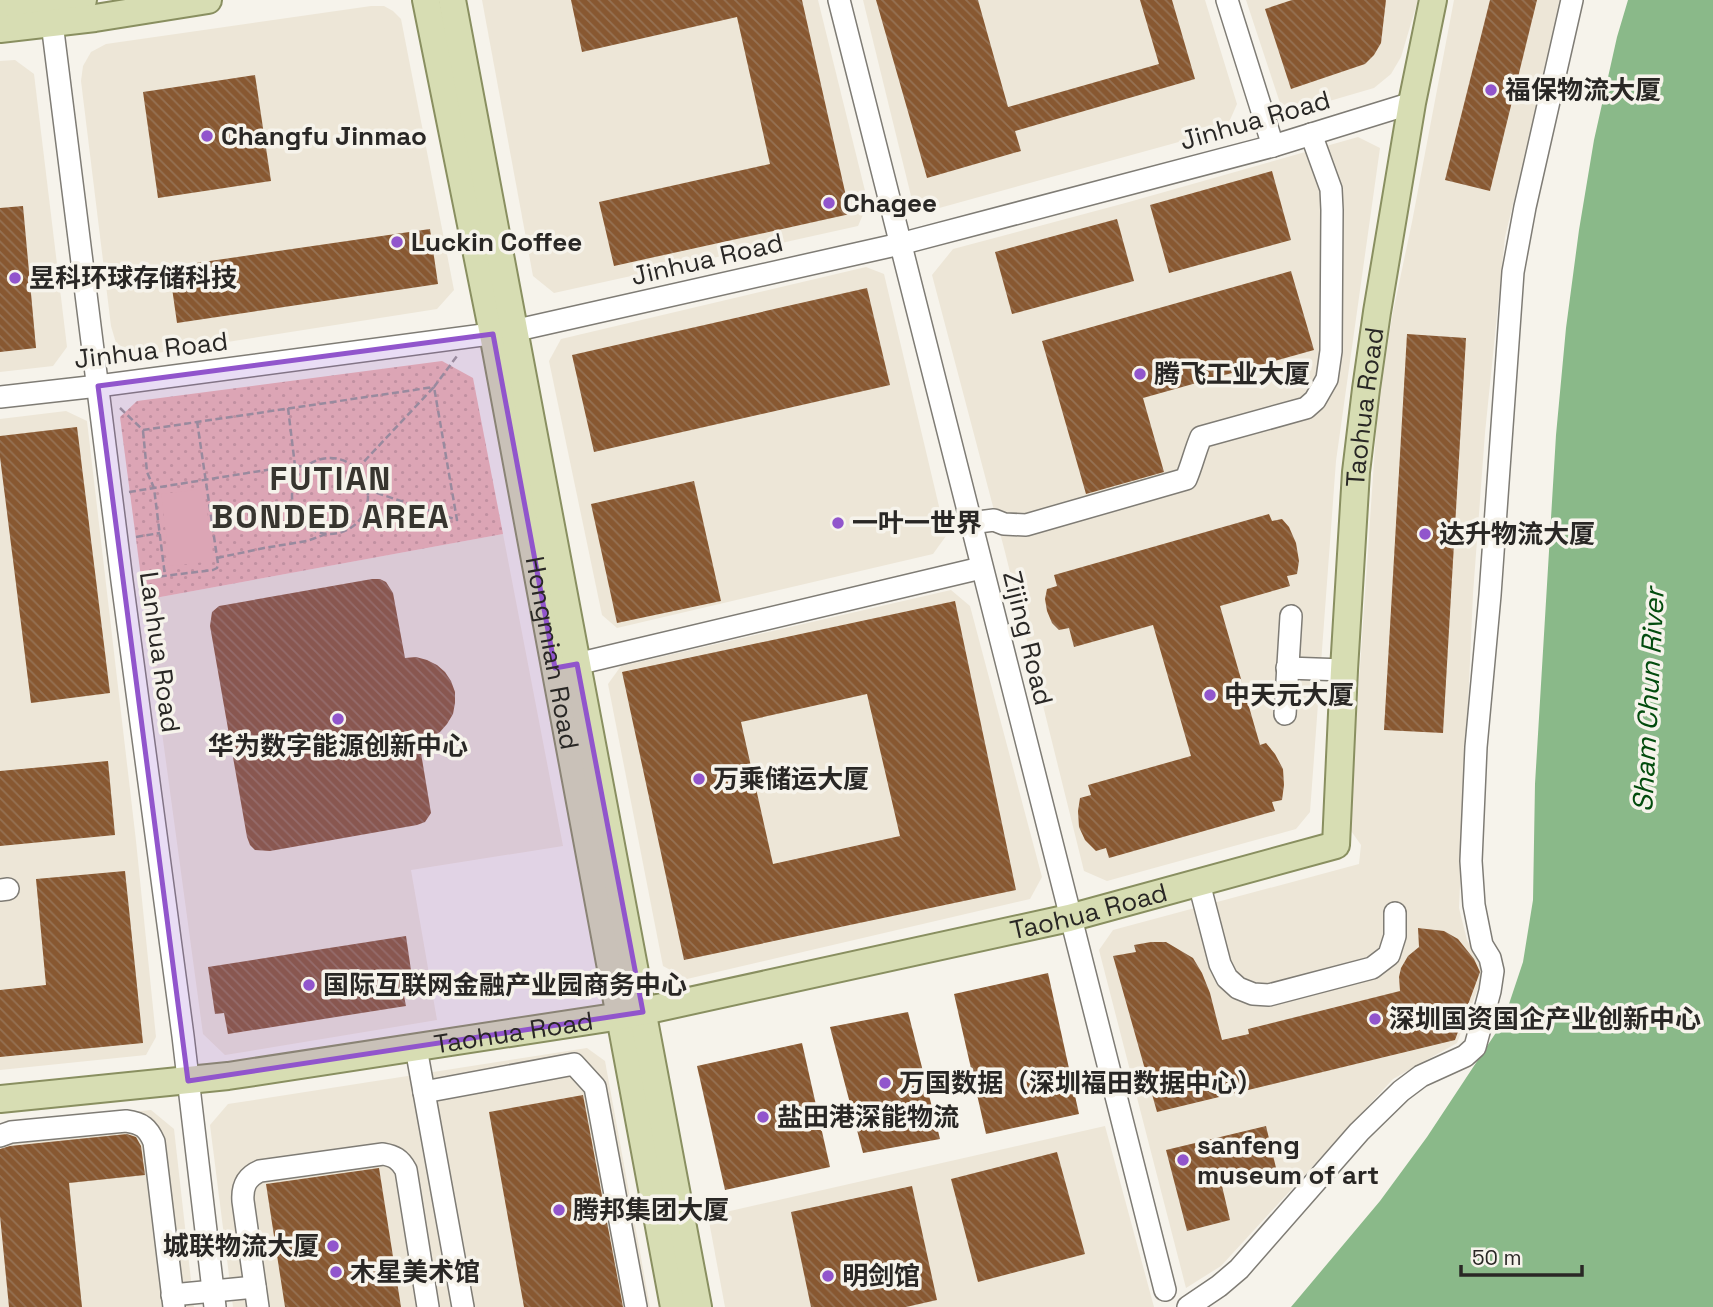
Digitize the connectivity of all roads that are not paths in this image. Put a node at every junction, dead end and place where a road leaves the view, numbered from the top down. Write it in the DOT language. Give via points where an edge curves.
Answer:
graph roads {
  1 [pos="83,0"];
  2 [pos="208,0"];
  3 [pos="426,0"];
  4 [pos="452,0"];
  5 [pos="839,0"];
  6 [pos="1227,0"];
  7 [pos="1433,0"];
  8 [pos="1572,0"];
  9 [pos="0,10"];
  10 [pos="51,14"];
  11 [pos="0,29"];
  12 [pos="1412,103"];
  13 [pos="1311,134"];
  14 [pos="1273,146"];
  15 [pos="900,244"];
  16 [pos="493,334"];
  17 [pos="98,386"];
  18 [pos="0,397"];
  19 [pos="970,523"];
  20 [pos="981,568"];
  21 [pos="1291,616"];
  22 [pos="566,666"];
  23 [pos="1287,668"];
  24 [pos="1344,670"];
  25 [pos="1285,714"];
  26 [pos="1199,883"];
  27 [pos="1395,913"];
  28 [pos="1069,918"];
  29 [pos="632,1014"];
  30 [pos="416,1048"];
  31 [pos="188,1081"];
  32 [pos="633,1081"];
  33 [pos="595,1087"];
  34 [pos="424,1092"];
  35 [pos="0,1099"];
  36 [pos="0,1136"];
  37 [pos="1165,1290"];
  38 [pos="257,1297"];
  39 [pos="214,1299"];
  40 [pos="173,1301"];
  41 [pos="428,1307"];
  42 [pos="463,1307"];
  43 [pos="636,1307"];
  44 [pos="674,1307"];
  45 [pos="698,1307"];
  46 [pos="1188,1307"];
  1 -- 10 [label="main road"];
  2 -- 10 [label="main road"];
  3 -- 16 [label="main road, Hongmian Road"];
  4 -- 16 [label="main road, Hongmian Road"];
  5 -- 15 [label="street, Zijing Road"];
  6 -- 14 [label="street"];
  7 -- 12 [label="main road, Taohua Road"];
  8 -- 46 [label="street" via="1513,272 1471,861 1482,944 1493,971 1475,1047 1401,1091 1239,1269"];
  9 -- 10 [label="main road"];
  10 -- 11 [label="main road"];
  10 -- 17 [label="street, Lanhua Road"];
  12 -- 13 [label="street, Jinhua Road"];
  12 -- 24 [label="main road, Taohua Road" via="1356,472"];
  13 -- 14 [label="street, Jinhua Road"];
  13 -- 19 [label="street" via="1331,189 1332,210 1331,351 1327,379 1315,400 1306,408 1201,437 1186,479 1026,525 994,520"];
  14 -- 15 [label="street, Jinhua Road"];
  15 -- 16 [label="street, Jinhua Road"];
  15 -- 19 [label="street, Zijing Road"];
  16 -- 17 [label="street, Jinhua Road"];
  16 -- 22 [label="main road, Hongmian Road"];
  17 -- 18 [label="street, Jinhua Road"];
  17 -- 31 [label="street, Lanhua Road"];
  19 -- 20 [label="street, Zijing Road"];
  20 -- 22 [label="street"];
  20 -- 28 [label="street, Zijing Road"];
  21 -- 23 [label="street"];
  22 -- 29 [label="main road, Hongmian Road"];
  23 -- 24 [label="street"];
  23 -- 25 [label="street"];
  24 -- 26 [label="main road, Taohua Road" via="1336,845"];
  26 -- 27 [label="street" via="1220,964 1227,978 1253,994 1269,995 1372,968 1389,955"];
  26 -- 28 [label="main road, Taohua Road"];
  28 -- 29 [label="main road, Taohua Road"];
  28 -- 37 [label="street, Zijing Road"];
  29 -- 30 [label="main road, Taohua Road"];
  29 -- 32 [label="main road, Hongmian Road"];
  29 -- 45 [label="main road, Hongmian Road"];
  30 -- 31 [label="main road, Taohua Road"];
  30 -- 34 [label="street"];
  31 -- 35 [label="main road, Taohua Road"];
  31 -- 39 [label="street, Lanhua Road"];
  32 -- 33 [label="street"];
  32 -- 44 [label="main road, Hongmian Road"];
  33 -- 34 [label="street" via="574,1064"];
  33 -- 43 [label="street"];
  34 -- 42 [label="street"];
  36 -- 40 [label="street" via="127,1121 143,1125 154,1142"];
  38 -- 39 [label="street"];
  38 -- 41 [label="street" via="242,1191 246,1181 260,1171 383,1154 401,1161 406,1170"];
  39 -- 40 [label="street"];
}
